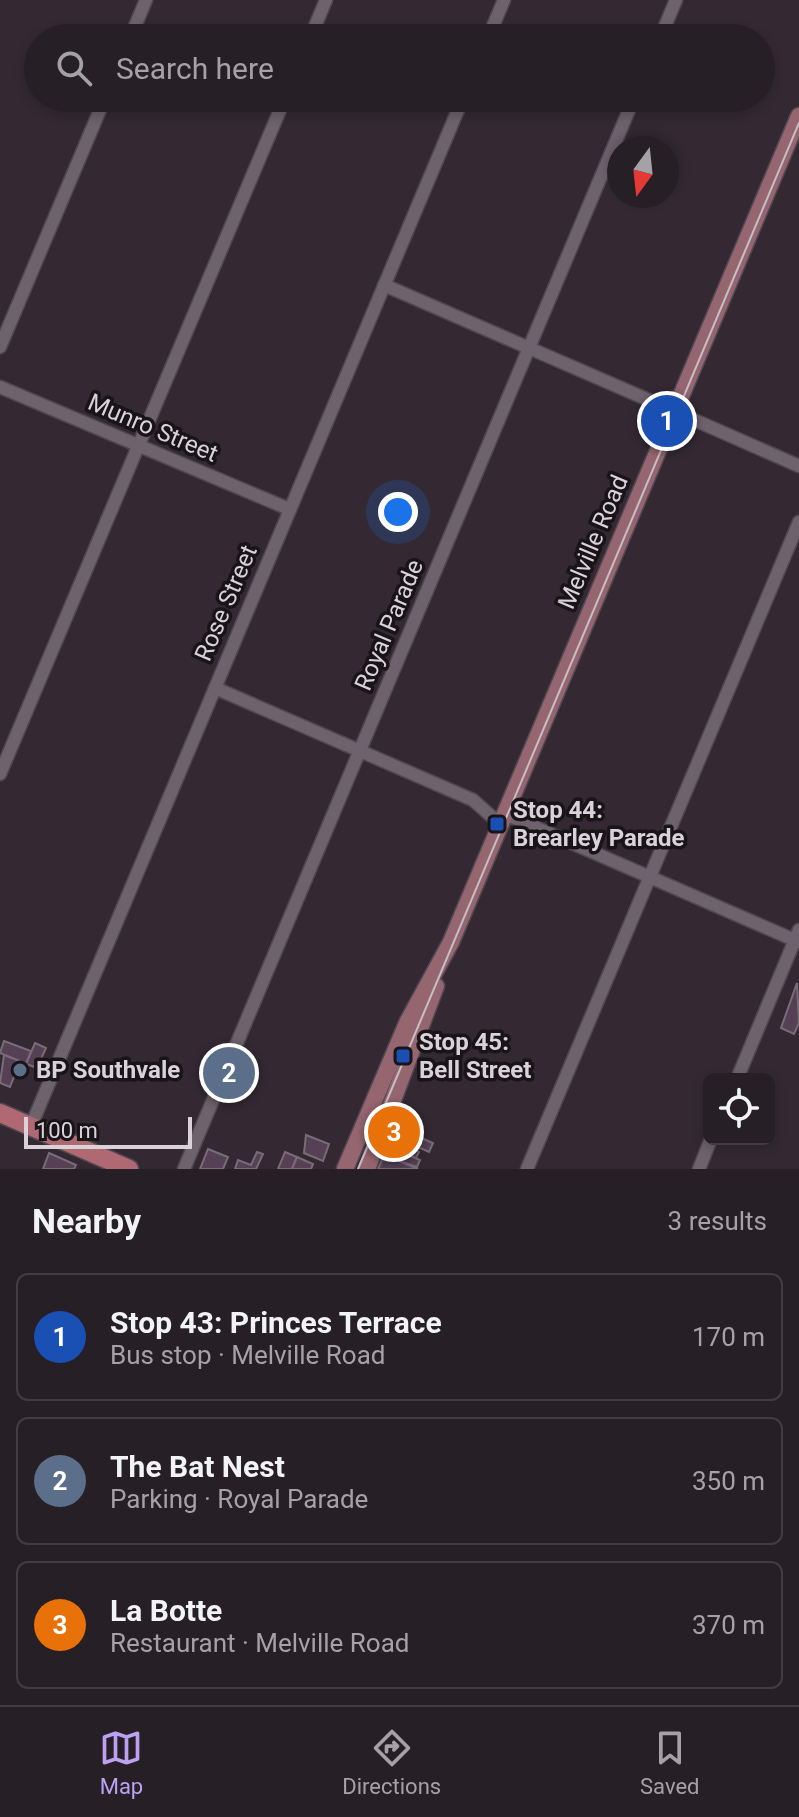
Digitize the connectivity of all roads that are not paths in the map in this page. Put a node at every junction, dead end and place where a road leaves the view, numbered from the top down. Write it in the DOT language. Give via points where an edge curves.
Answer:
graph roads {
  1 [pos="146,0"];
  2 [pos="326,0"];
  3 [pos="504,0"];
  4 [pos="676,0"];
  5 [pos="136,24"];
  6 [pos="316,24"];
  7 [pos="494,24"];
  8 [pos="666,24"];
  9 [pos="99,112"];
  10 [pos="279,112"];
  11 [pos="457,112"];
  12 [pos="628,112"];
  13 [pos="799,116"];
  14 [pos="384,285"];
  15 [pos="0,347"];
  16 [pos="529,348"];
  17 [pos="0,387"];
  18 [pos="674,411"];
  19 [pos="138,445"];
  20 [pos="799,466"];
  21 [pos="289,509"];
  22 [pos="799,522"];
  23 [pos="215,688"];
  24 [pos="359,751"];
  25 [pos="0,774"];
  26 [pos="473,800"];
  27 [pos="505,814"];
  28 [pos="650,877"];
  29 [pos="798,937"];
  30 [pos="451,942"];
  31 [pos="740,1073"];
  32 [pos="0,1113"];
  33 [pos="0,1121"];
  34 [pos="31,1126"];
  35 [pos="709,1145"];
  36 [pos="92,1162"];
  37 [pos="129,1169"];
  38 [pos="184,1169"];
  39 [pos="345,1169"];
  40 [pos="367,1169"];
  41 [pos="527,1169"];
  42 [pos="699,1169"];
  1 -- 5 [label="street"];
  2 -- 6 [label="street"];
  3 -- 7 [label="street"];
  4 -- 8 [label="street"];
  9 -- 15 [label="street"];
  10 -- 19 [label="street"];
  11 -- 14 [label="street, Rose Street"];
  12 -- 16 [label="street, Royal Parade"];
  13 -- 18 [label="main road, Melville Road"];
  14 -- 16 [label="street"];
  14 -- 21 [label="street, Rose Street"];
  16 -- 18 [label="street"];
  16 -- 24 [label="street, Royal Parade"];
  17 -- 19 [label="street, Munro Street"];
  18 -- 20 [label="street"];
  18 -- 27 [label="main road, Melville Road"];
  19 -- 21 [label="street, Munro Street"];
  19 -- 25 [label="street"];
  21 -- 23 [label="street, Rose Street"];
  22 -- 28 [label="street"];
  23 -- 24 [label="street"];
  23 -- 34 [label="street, Rose Street"];
  24 -- 26 [label="street"];
  24 -- 38 [label="street, Royal Parade"];
  26 -- 27 [label="street"];
  26 -- 27 [label="street"];
  27 -- 28 [label="street"];
  27 -- 30 [label="main road, Melville Road"];
  28 -- 29 [label="street"];
  28 -- 41 [label="street"];
  29 -- 31 [label="street"];
  30 -- 39 [label="main road, Melville Road" via="408,1021"];
  30 -- 40 [label="main road, Melville Road"];
  32 -- 34 [label="highway"];
  33 -- 34 [label="street"];
  34 -- 36 [label="highway"];
  35 -- 42 [label="street"];
  36 -- 37 [label="highway"];
}
